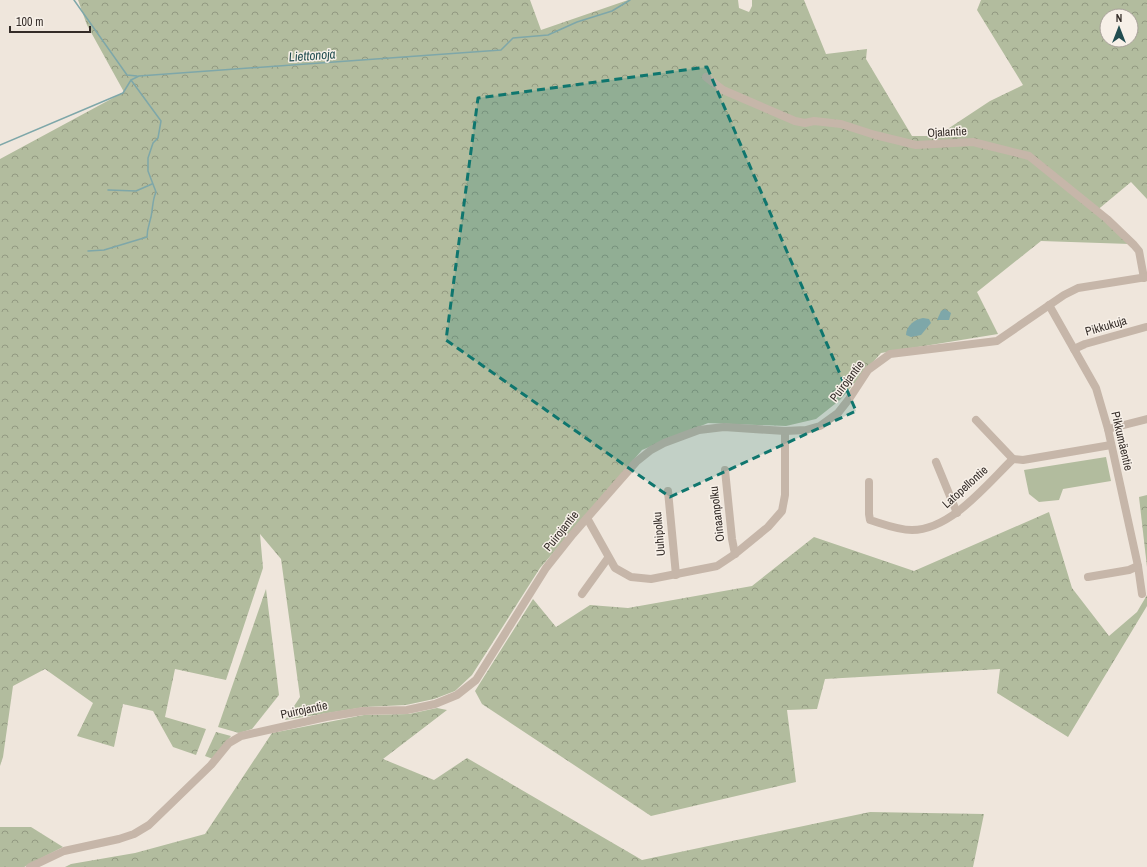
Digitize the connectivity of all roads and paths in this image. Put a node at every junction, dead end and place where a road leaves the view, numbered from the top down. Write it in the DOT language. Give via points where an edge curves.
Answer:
graph roads {
  1 [pos="706,77"];
  2 [pos="1146,277"];
  3 [pos="1049,305"];
  4 [pos="1146,327"];
  5 [pos="1074,349"];
  6 [pos="1147,419"];
  7 [pos="976,420"];
  8 [pos="1108,429"];
  9 [pos="786,431"];
  10 [pos="1111,445"];
  11 [pos="1013,459"];
  12 [pos="936,462"];
  13 [pos="725,470"];
  14 [pos="869,482"];
  15 [pos="668,490"];
  16 [pos="957,513"];
  17 [pos="587,518"];
  18 [pos="735,554"];
  19 [pos="608,558"];
  20 [pos="1138,566"];
  21 [pos="676,575"];
  22 [pos="1088,577"];
  23 [pos="582,594"];
  24 [pos="1142,594"];
  25 [pos="30,867"];
  1 -- 2 [label="street, Ojalantie" via="723,90 795,121 841,124 916,145 973,142 1029,156 1107,219 1134,245 1139,251"];
  2 -- 3 [label="street, Puirojantie" via="1078,288"];
  3 -- 5 [label="street, Pikkumäentie"];
  3 -- 9 [label="street, Puirojantie" via="997,341 900,352 886,356 868,370 850,399 829,421 806,430"];
  4 -- 5 [label="street, Pikkukuja"];
  5 -- 8 [label="street, Pikkumäentie" via="1096,388"];
  6 -- 8 [label="street"];
  7 -- 11 [label="street"];
  8 -- 10 [label="street, Pikkumäentie"];
  9 -- 17 [label="street, Puirojantie" via="724,427 699,430 664,443 636,462"];
  9 -- 18 [label="street" via="786,495 782,511 768,527"];
  10 -- 11 [label="street" via="1023,460"];
  10 -- 20 [label="street, Pikkumäentie"];
  11 -- 16 [label="street, Latopellontie"];
  12 -- 16 [label="street"];
  13 -- 18 [label="street, Oinaanpolku"];
  14 -- 16 [label="street, Latopellontie" via="870,520 902,529 924,529 938,525"];
  15 -- 21 [label="street, Uuhipolku"];
  17 -- 19 [label="street"];
  17 -- 25 [label="street, Puirojantie" via="546,568 476,680 457,694 435,704 407,710 363,711 241,736 230,743 149,825 119,839 64,851"];
  18 -- 21 [label="street" via="711,568"];
  19 -- 21 [label="street" via="615,568 631,577 651,579"];
  19 -- 23 [label="street"];
  20 -- 22 [label="street"];
  20 -- 24 [label="street, Pikkumäentie"];
}
